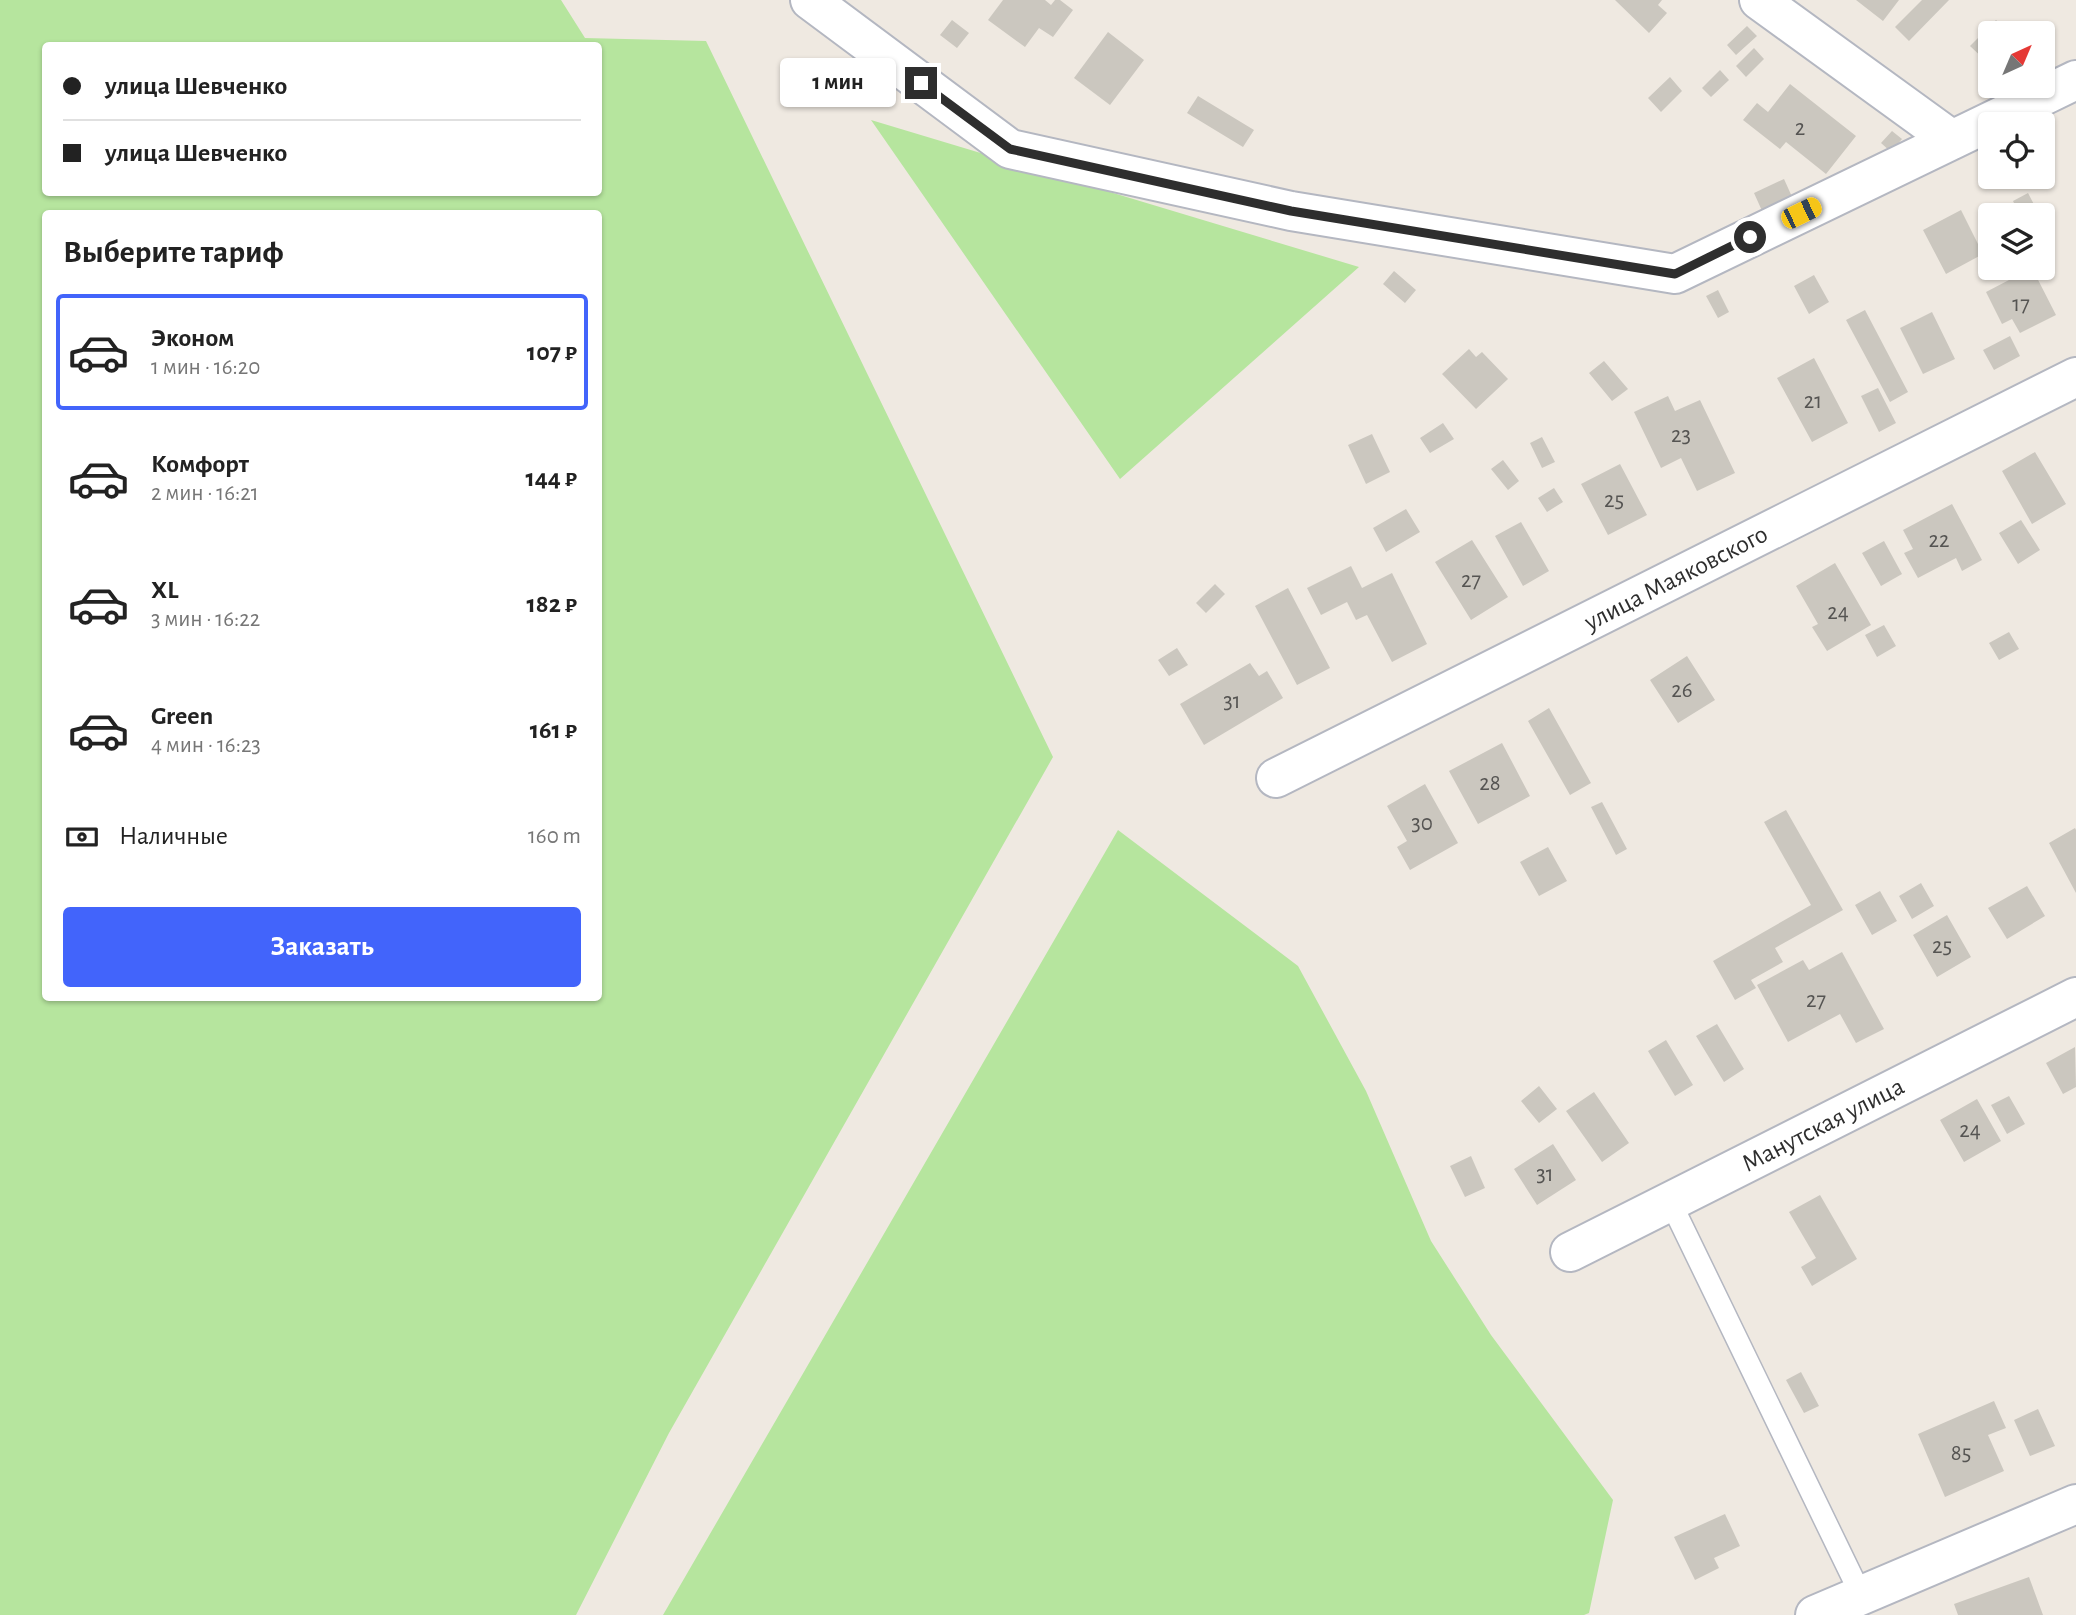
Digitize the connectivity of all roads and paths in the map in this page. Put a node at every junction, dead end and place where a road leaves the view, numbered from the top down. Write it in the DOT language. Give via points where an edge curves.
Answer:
graph roads {
  1 [pos="810,0"];
  2 [pos="1759,0"];
  3 [pos="2076,80"];
  4 [pos="1952,140"];
  5 [pos="2076,377"];
  6 [pos="1276,778"];
  7 [pos="2076,998"];
  8 [pos="1670,1202"];
  9 [pos="1570,1252"];
  10 [pos="2076,1504"];
  11 [pos="1861,1595"];
  12 [pos="1815,1615"];
  1 -- 4 [label="street" via="1010,149 1291,211 1675,274"];
  2 -- 4 [label="street"];
  3 -- 4 [label="street"];
  5 -- 6 [label="street, улица Маяковского"];
  7 -- 8 [label="street, Манутская улица"];
  8 -- 9 [label="street, Манутская улица"];
  8 -- 11 [label="lane"];
  10 -- 11 [label="street"];
  11 -- 12 [label="street"];
}
